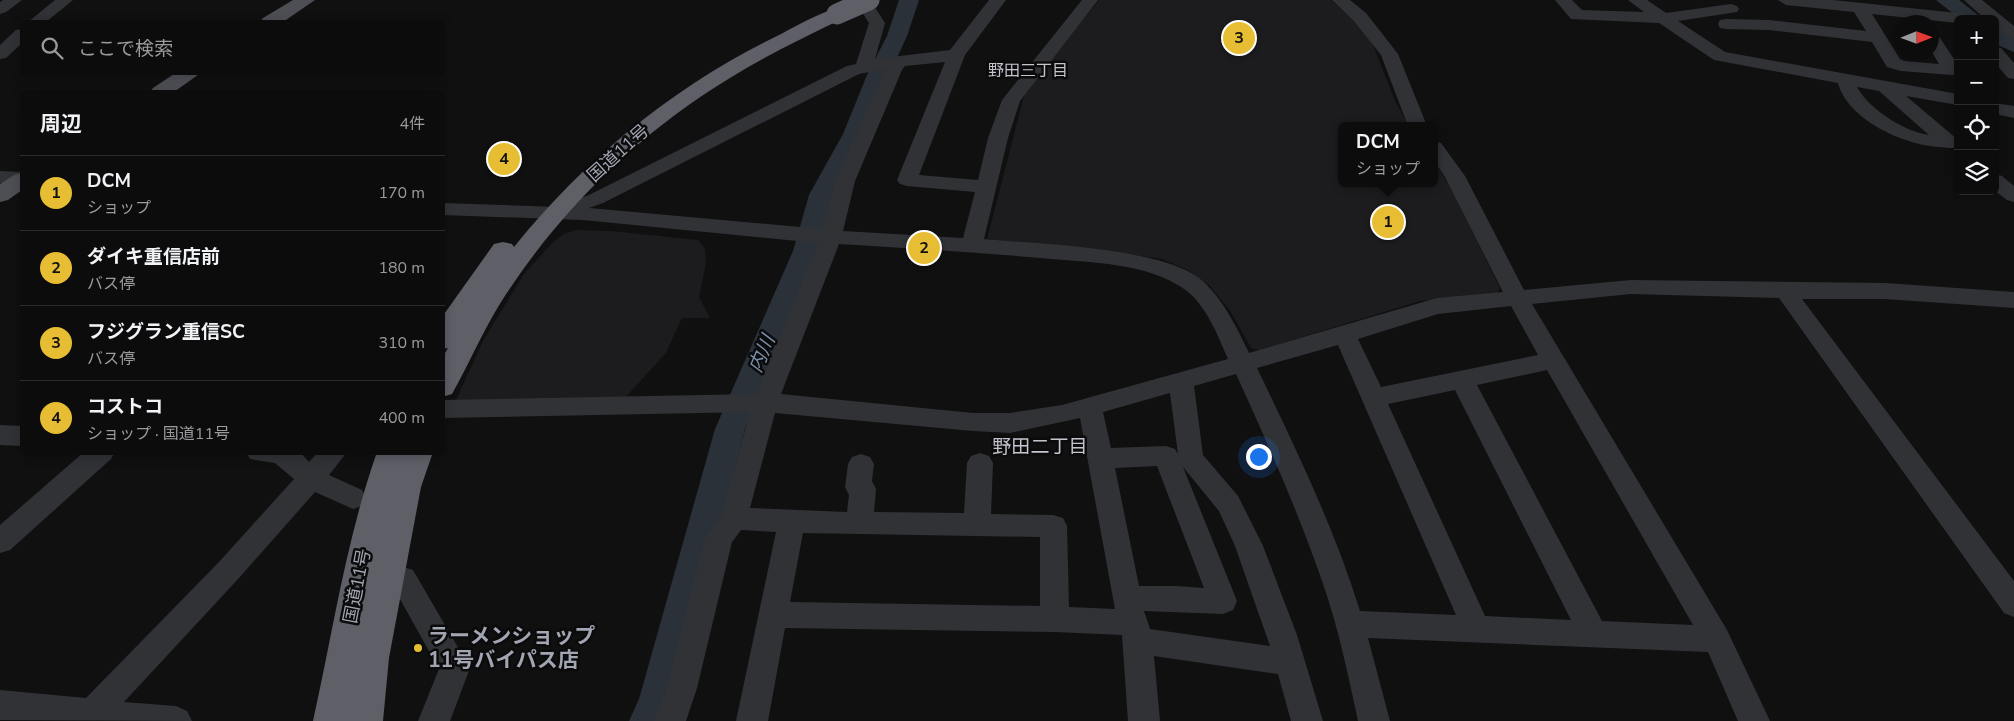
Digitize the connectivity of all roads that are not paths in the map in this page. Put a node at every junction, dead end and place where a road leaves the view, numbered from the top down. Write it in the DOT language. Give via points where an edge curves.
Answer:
graph roads {
  1 [pos="14,0"];
  2 [pos="65,0"];
  3 [pos="306,0"];
  4 [pos="998,0"];
  5 [pos="1090,0"];
  6 [pos="1340,0"];
  7 [pos="1563,0"];
  8 [pos="1636,0"];
  9 [pos="1936,0"];
  10 [pos="1972,0"];
  11 [pos="1795,1"];
  12 [pos="868,5"];
  13 [pos="1852,5"];
  14 [pos="838,8"];
  15 [pos="0,10"];
  16 [pos="1908,12"];
  17 [pos="1958,15"];
  18 [pos="1954,17"];
  19 [pos="1662,18"];
  20 [pos="39,20"];
  21 [pos="273,20"];
  22 [pos="2003,23"];
  23 [pos="1824,32"];
  24 [pos="2014,34"];
  25 [pos="20,36"];
  26 [pos="1879,38"];
  27 [pos="1999,46"];
  28 [pos="1939,50"];
  29 [pos="0,54"];
  30 [pos="2014,54"];
  31 [pos="956,55"];
  32 [pos="1999,57"];
  33 [pos="896,63"];
  34 [pos="869,66"];
  35 [pos="2014,74"];
  36 [pos="187,75"];
  37 [pos="1846,78"];
  38 [pos="1883,86"];
  39 [pos="163,90"];
  40 [pos="1954,99"];
  41 [pos="1999,109"];
  42 [pos="2014,112"];
  43 [pos="1416,122"];
  44 [pos="1952,145"];
  45 [pos="1438,152"];
  46 [pos="0,177"];
  47 [pos="20,179"];
  48 [pos="20,180"];
  49 [pos="1999,183"];
  50 [pos="986,187"];
  51 [pos="0,195"];
  52 [pos="2014,196"];
  53 [pos="445,209"];
  54 [pos="545,213"];
  55 [pos="828,236"];
  56 [pos="972,245"];
  57 [pos="1784,291"];
  58 [pos="1518,298"];
  59 [pos="2012,302"];
  60 [pos="445,335"];
  61 [pos="1345,335"];
  62 [pos="1554,360"];
  63 [pos="1244,363"];
  64 [pos="445,380"];
  65 [pos="1462,380"];
  66 [pos="1181,381"];
  67 [pos="1373,398"];
  68 [pos="749,403"];
  69 [pos="1090,406"];
  70 [pos="445,409"];
  71 [pos="99,455"];
  72 [pos="279,455"];
  73 [pos="331,455"];
  74 [pos="391,455"];
  75 [pos="417,455"];
  76 [pos="1100,458"];
  77 [pos="980,462"];
  78 [pos="861,464"];
  79 [pos="311,478"];
  80 [pos="353,498"];
  81 [pos="734,518"];
  82 [pos="792,522"];
  83 [pos="859,523"];
  84 [pos="977,525"];
  85 [pos="0,542"];
  86 [pos="2001,570"];
  87 [pos="387,581"];
  88 [pos="2014,604"];
  89 [pos="775,615"];
  90 [pos="1055,619"];
  91 [pos="1132,621"];
  92 [pos="1349,624"];
  93 [pos="1476,628"];
  94 [pos="1593,633"];
  95 [pos="1717,639"];
  96 [pos="1289,662"];
  97 [pos="0,705"];
  98 [pos="89,717"];
  99 [pos="176,721"];
  100 [pos="331,721"];
  101 [pos="365,721"];
  102 [pos="434,721"];
  103 [pos="670,721"];
  104 [pos="752,721"];
  105 [pos="1144,721"];
  106 [pos="1307,721"];
  107 [pos="1374,721"];
  108 [pos="1754,721"];
  1 -- 15 [label="street"];
  2 -- 20 [label="street"];
  3 -- 21 [label="main road"];
  4 -- 31 [label="street"];
  5 -- 50 [label="street" via="1012,100 998,138"];
  6 -- 43 [label="street" via="1360,17 1389,54"];
  7 -- 19 [label="street" via="1577,15"];
  8 -- 19 [label="street"];
  9 -- 17 [label="street"];
  10 -- 22 [label="street"];
  11 -- 13 [label="street"];
  11 -- 23 [label="street"];
  12 -- 14 [label="highway, 国道11号, bridge"];
  12 -- 34 [label="street" via="877,23"];
  13 -- 16 [label="street"];
  13 -- 26 [label="street"];
  14 -- 54 [label="highway, 国道11号" via="686,97"];
  16 -- 18 [label="street"];
  19 -- 23 [label="street" via="1728,17"];
  19 -- 37 [label="street" via="1720,56"];
  22 -- 24 [label="street"];
  23 -- 26 [label="street"];
  25 -- 29 [label="street"];
  26 -- 28 [label="street" via="1894,62 1901,66 1952,70"];
  27 -- 30 [label="street"];
  31 -- 33 [label="street"];
  31 -- 50 [label="street" via="907,180"];
  32 -- 35 [label="street"];
  33 -- 34 [label="street"];
  33 -- 55 [label="street" via="845,181"];
  34 -- 54 [label="street" via="853,70 596,199"];
  36 -- 39 [label="main road"];
  37 -- 38 [label="street"];
  37 -- 44 [label="street" via="1846,88 1858,103 1899,131"];
  38 -- 40 [label="street"];
  38 -- 44 [label="street"];
  41 -- 42 [label="street"];
  45 -- 58 [label="street" via="1456,176"];
  46 -- 47 [label="street"];
  48 -- 51 [label="main road"];
  49 -- 52 [label="street"];
  50 -- 56 [label="street"];
  53 -- 54 [label="street"];
  54 -- 55 [label="street"];
  54 -- 60 [label="highway, 国道11号" via="489,268"];
  54 -- 64 [label="highway, 国道11号" via="532,241 480,316"];
  55 -- 56 [label="street"];
  55 -- 68 [label="street"];
  56 -- 63 [label="street" via="1111,258 1166,270 1196,287 1209,302"];
  57 -- 58 [label="street" via="1631,286"];
  57 -- 59 [label="street" via="1918,292"];
  57 -- 86 [label="street"];
  58 -- 61 [label="street" via="1437,306"];
  58 -- 62 [label="street"];
  61 -- 63 [label="street"];
  61 -- 67 [label="street"];
  62 -- 65 [label="street"];
  62 -- 95 [label="street"];
  63 -- 66 [label="street"];
  63 -- 92 [label="street" via="1283,448 1333,573"];
  65 -- 67 [label="street"];
  65 -- 94 [label="street"];
  66 -- 69 [label="street"];
  66 -- 96 [label="street" via="1192,458 1229,504 1250,546"];
  67 -- 93 [label="street"];
  68 -- 69 [label="street" via="797,404 1010,423"];
  68 -- 70 [label="street"];
  68 -- 81 [label="street"];
  69 -- 76 [label="street"];
  71 -- 85 [label="street"];
  72 -- 79 [label="street"];
  73 -- 79 [label="street"];
  74 -- 100 [label="highway, 国道11号" via="380,483 360,564"];
  75 -- 87 [label="highway, 国道11号" via="406,487"];
  76 -- 91 [label="street"];
  76 -- 91 [label="street" via="1166,456 1223,601 1176,598"];
  77 -- 84 [label="street"];
  78 -- 83 [label="street" via="858,486 864,489"];
  79 -- 80 [label="street"];
  79 -- 98 [label="street" via="229,570"];
  81 -- 82 [label="street"];
  81 -- 103 [label="street" via="719,538 682,688"];
  82 -- 83 [label="street"];
  82 -- 89 [label="street"];
  83 -- 84 [label="street"];
  84 -- 90 [label="street" via="1053,526"];
  86 -- 88 [label="street"];
  87 -- 101 [label="highway, 国道11号" via="372,658"];
  87 -- 102 [label="street" via="403,579 455,668"];
  89 -- 90 [label="street"];
  89 -- 104 [label="street"];
  90 -- 91 [label="street"];
  91 -- 96 [label="street"];
  91 -- 105 [label="street"];
  92 -- 93 [label="street"];
  92 -- 107 [label="street"];
  93 -- 94 [label="street"];
  94 -- 95 [label="street"];
  95 -- 108 [label="street"];
  96 -- 106 [label="street"];
  97 -- 98 [label="street"];
  98 -- 99 [label="street"];
}
